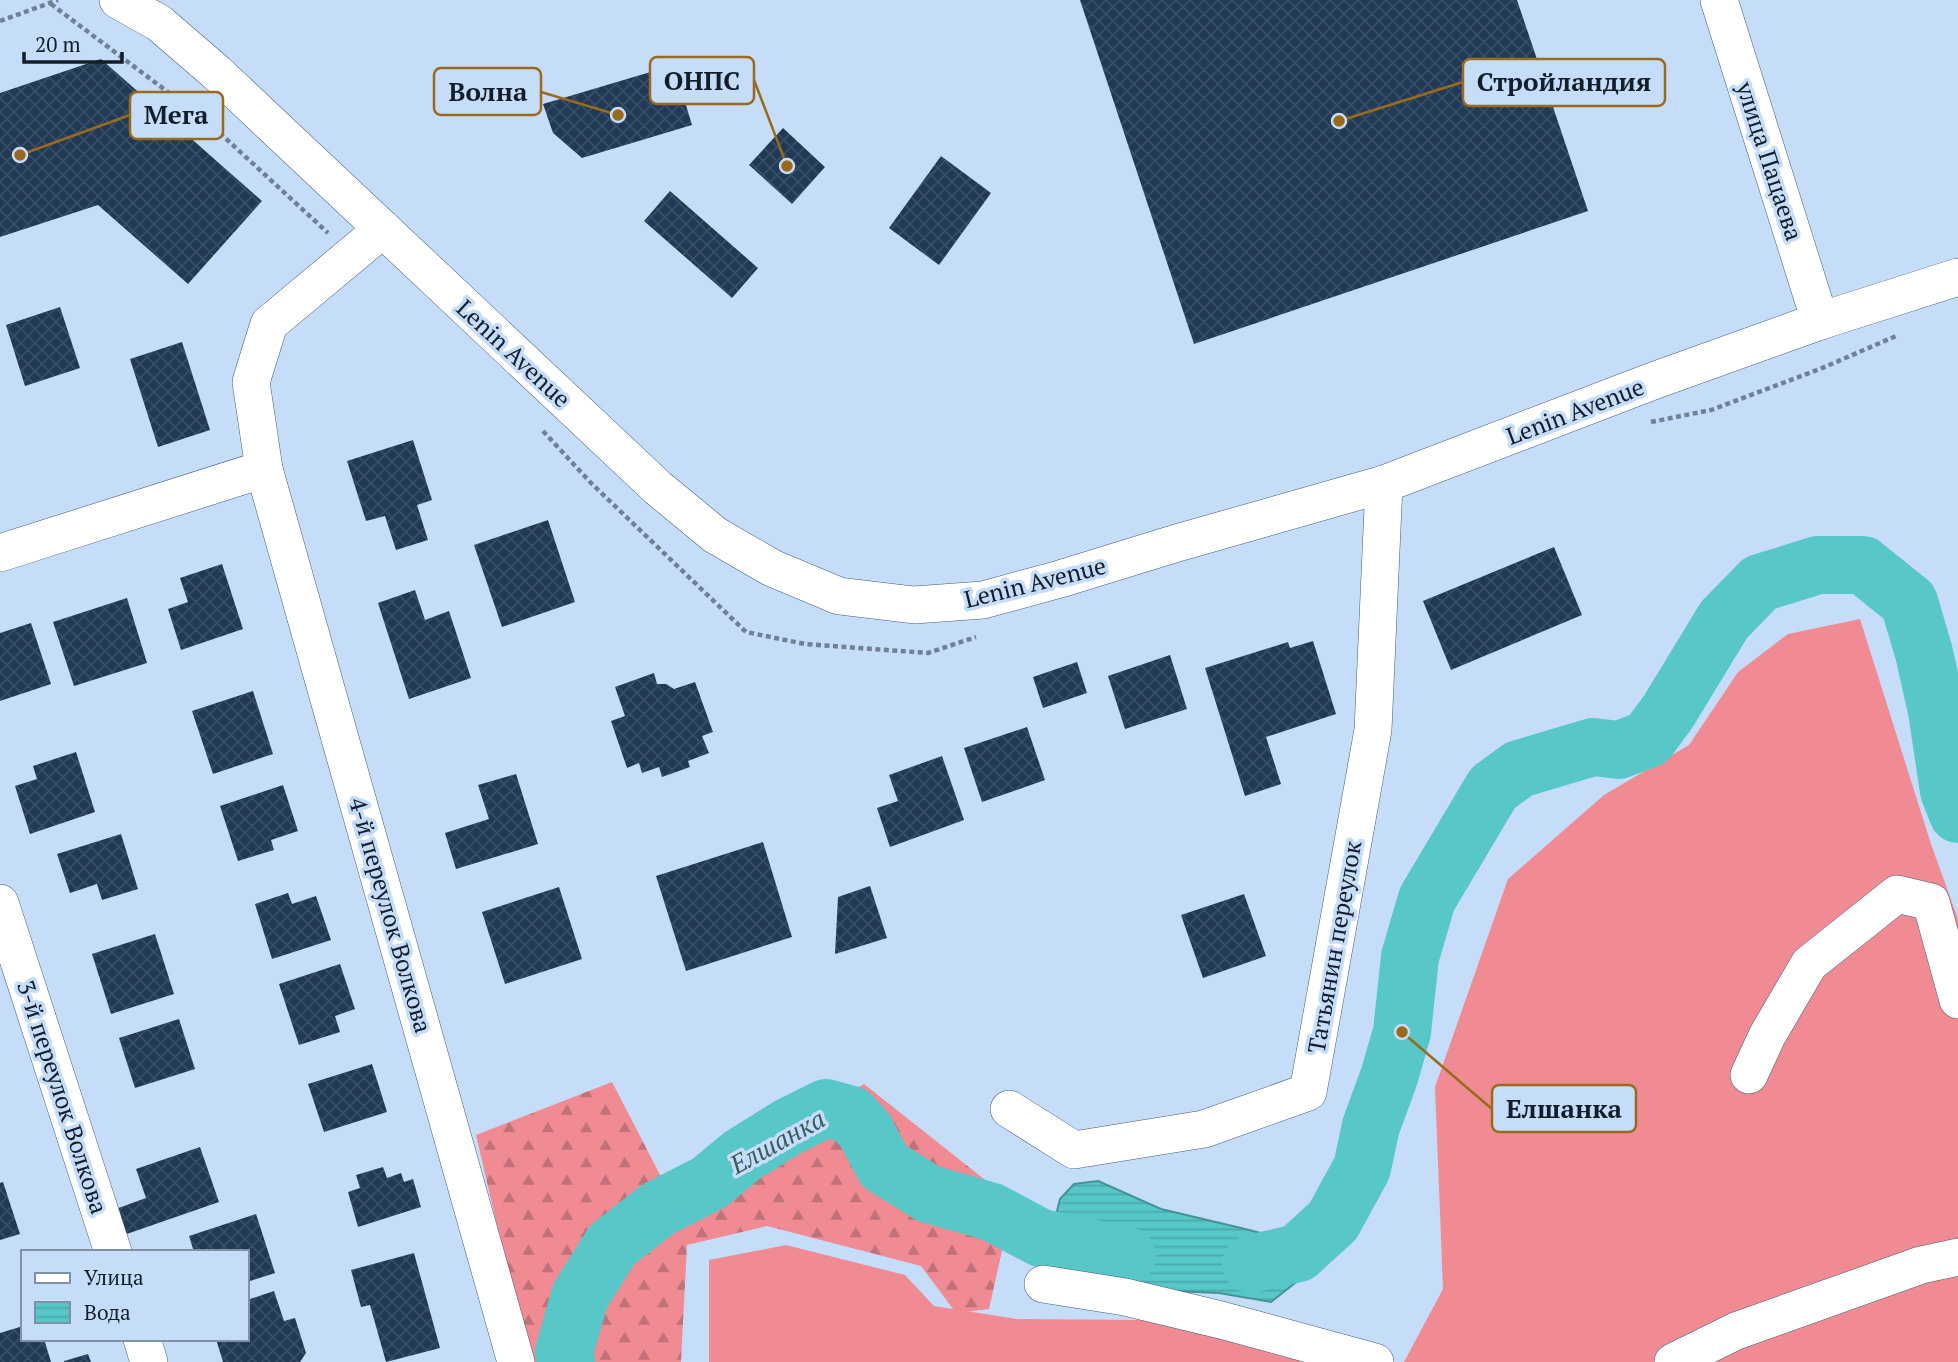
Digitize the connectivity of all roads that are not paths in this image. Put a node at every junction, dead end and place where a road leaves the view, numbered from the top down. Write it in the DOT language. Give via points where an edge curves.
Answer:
graph roads {
  1 [pos="118,0"];
  2 [pos="1718,0"];
  3 [pos="383,229"];
  4 [pos="1954,287"];
  5 [pos="1821,321"];
  6 [pos="264,469"];
  7 [pos="1384,485"];
  8 [pos="0,553"];
  9 [pos="0,903"];
  10 [pos="1958,1000"];
  11 [pos="1749,1075"];
  12 [pos="1009,1110"];
  13 [pos="112,1250"];
  14 [pos="1958,1257"];
  15 [pos="1043,1284"];
  16 [pos="143,1341"];
  17 [pos="149,1362"];
  18 [pos="516,1362"];
  19 [pos="1374,1362"];
  20 [pos="1673,1362"];
  1 -- 3 [label="street, Lenin Avenue" via="169,31"];
  2 -- 5 [label="street, улица Пацаева"];
  3 -- 6 [label="street, 4-й переулок Волкова" via="269,324 251,382"];
  3 -- 7 [label="street, Lenin Avenue" via="658,488 715,535 772,568 839,596 914,604 983,600"];
  4 -- 5 [label="street, Lenin Avenue"];
  5 -- 7 [label="street, Lenin Avenue"];
  6 -- 8 [label="street"];
  6 -- 18 [label="street, 4-й переулок Волкова"];
  7 -- 12 [label="street, Татьянин переулок" via="1373,730 1308,1092 1204,1129 1074,1150"];
  9 -- 13 [label="street, 3-й переулок Волкова"];
  10 -- 11 [label="street" via="1931,902 1897,894 1809,964"];
  14 -- 20 [label="street" via="1921,1265 1736,1331"];
  15 -- 19 [label="street" via="1125,1297"];
  16 -- 17 [label="street"];
}
